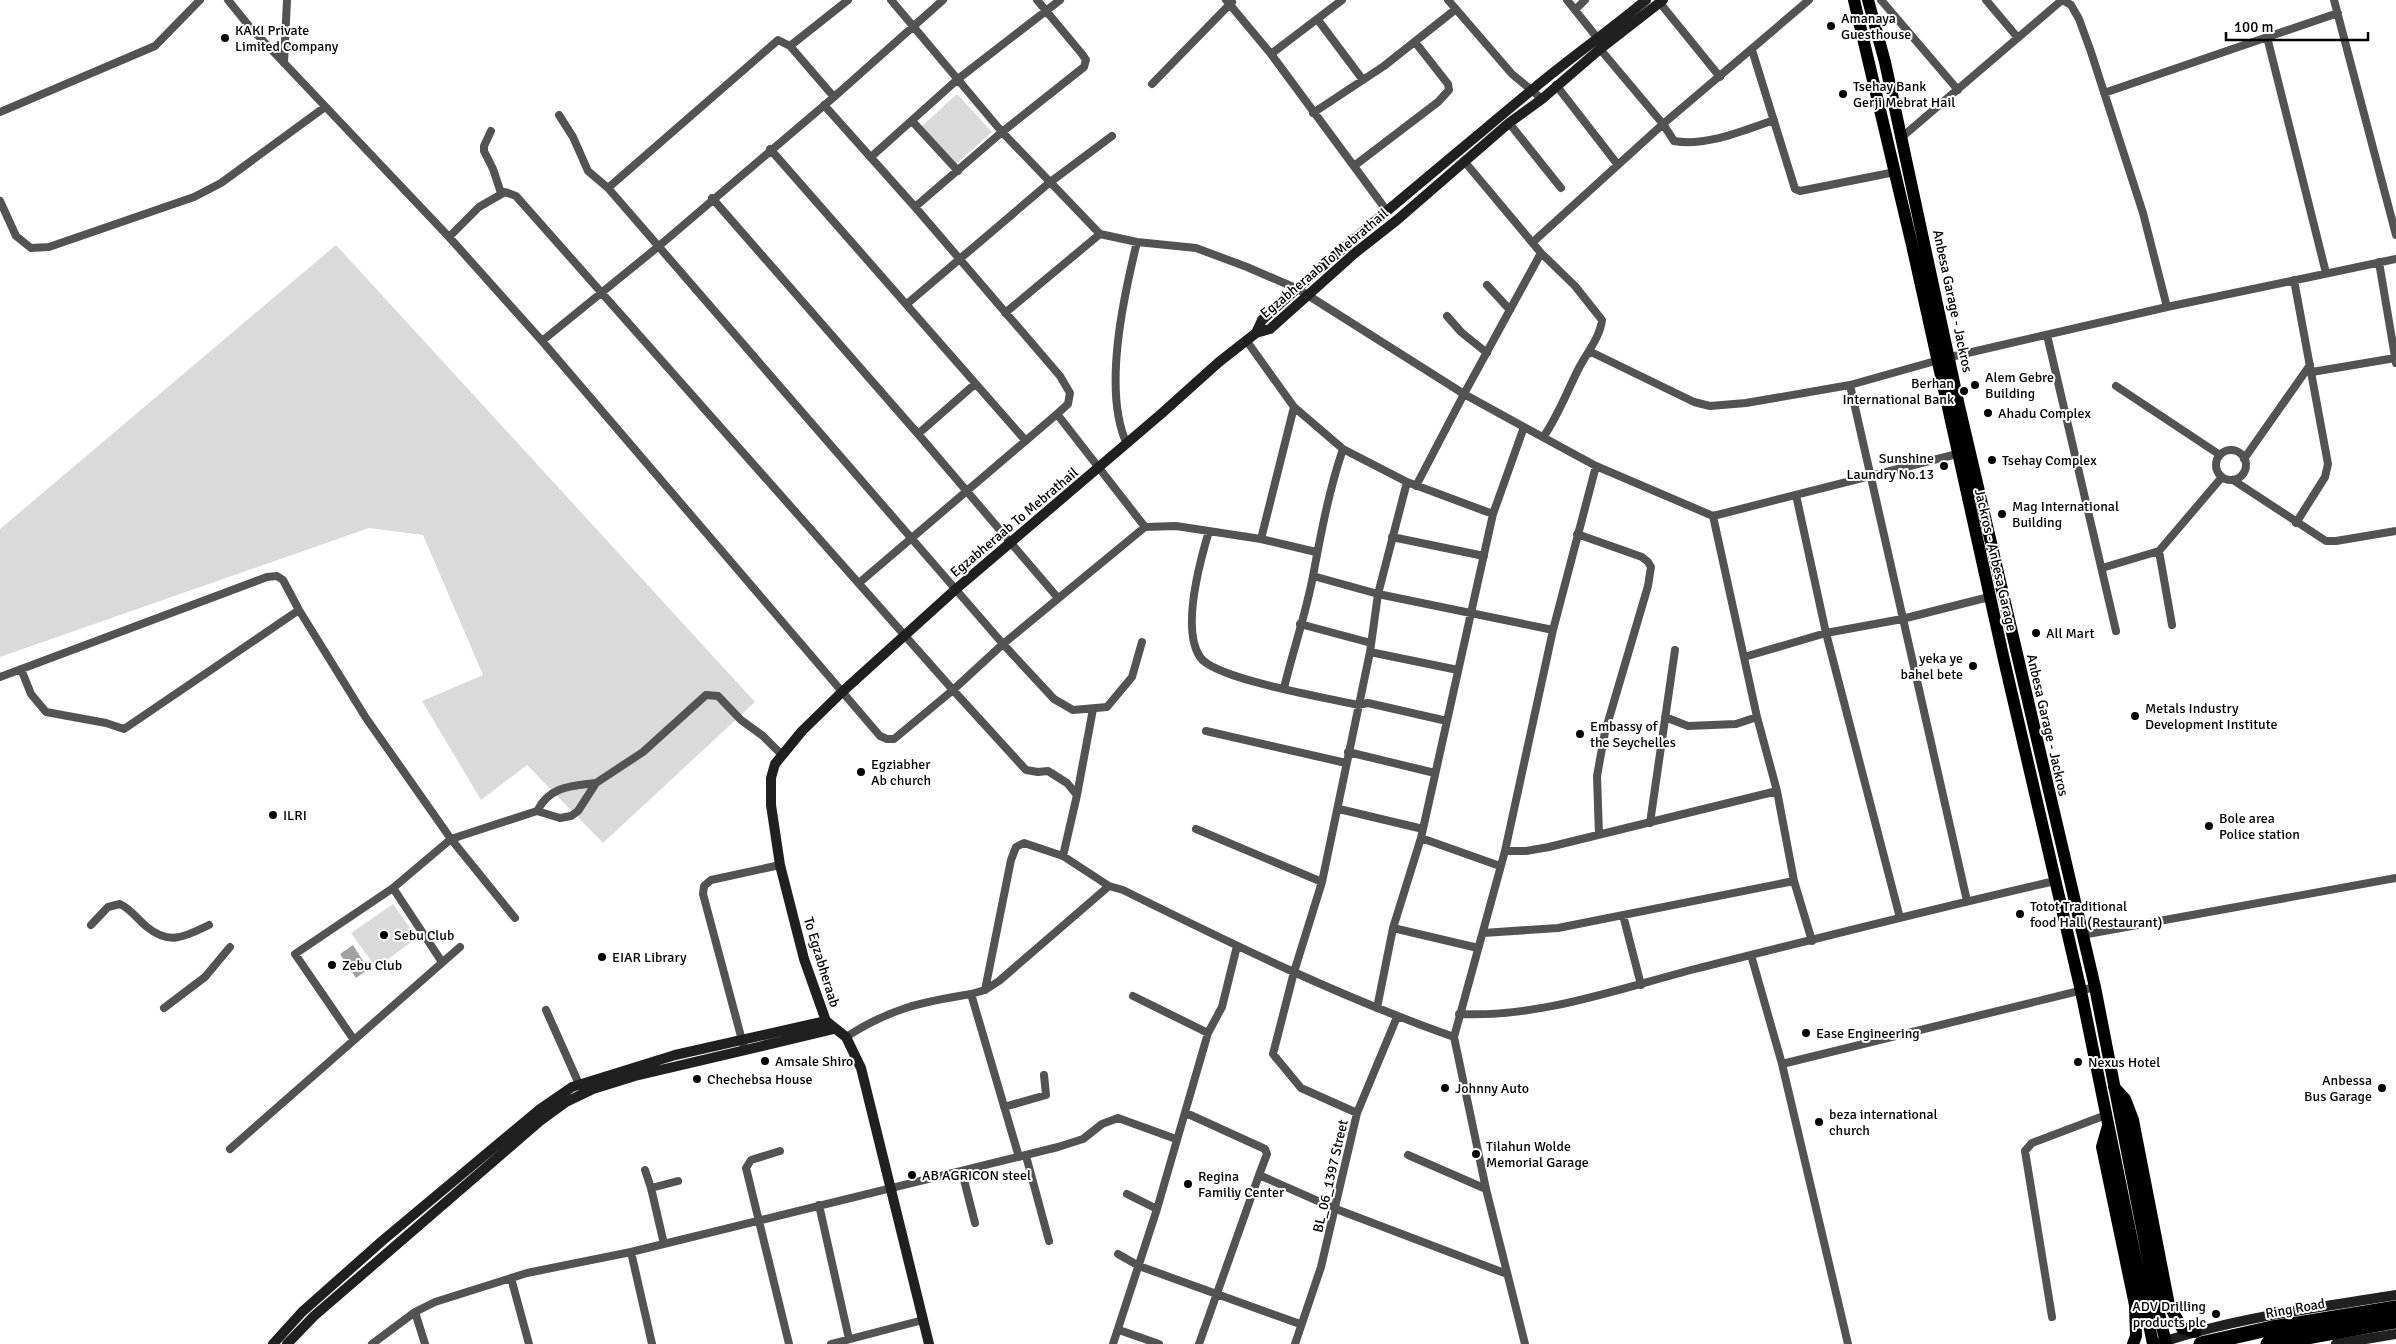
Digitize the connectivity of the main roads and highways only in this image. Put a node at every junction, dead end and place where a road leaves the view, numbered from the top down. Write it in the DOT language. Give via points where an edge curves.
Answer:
graph roads {
  1 [pos="1646,0"];
  2 [pos="1854,0"];
  3 [pos="1868,0"];
  4 [pos="1662,2"];
  5 [pos="1599,44"];
  6 [pos="1256,333"];
  7 [pos="869,668"];
  8 [pos="2037,741"];
  9 [pos="2024,745"];
  10 [pos="826,1021"];
  11 [pos="834,1029"];
  12 [pos="2113,1086"];
  13 [pos="2111,1118"];
  14 [pos="452,1183"];
  15 [pos="458,1192"];
  16 [pos="2396,1295"];
  17 [pos="2396,1308"];
  18 [pos="2396,1321"];
  19 [pos="2396,1334"];
  20 [pos="2198,1338"];
  21 [pos="273,1344"];
  22 [pos="286,1344"];
  23 [pos="929,1344"];
  24 [pos="2133,1344"];
  25 [pos="2153,1344"];
  26 [pos="2157,1344"];
  27 [pos="2166,1344"];
  28 [pos="2268,1344"];
  29 [pos="2336,1344"];
  1 -- 5 [label="main road"];
  2 -- 9 [label="main road, Jackros - Anbesa Garage"];
  3 -- 8 [label="main road, Anbesa Garage - Jackros" via="1902,137"];
  4 -- 5 [label="main road, Egzabheraab To Mebrathail"];
  5 -- 6 [label="main road, Egzabheraab To Mebrathail" via="1542,99 1464,161 1270,329"];
  5 -- 6 [label="main road" via="1532,89 1329,259 1262,320"];
  6 -- 7 [label="main road, Egzabheraab To Mebrathail" via="1011,541"];
  7 -- 10 [label="main road, To Egzabheraab" via="781,754 775,764 770,789 780,865 804,959"];
  8 -- 9 [label="main road"];
  8 -- 12 [label="main road, Anbesa Garage - Jackros" via="2095,987"];
  9 -- 13 [label="main road, Jackros - Anbesa Garage"];
  10 -- 11 [label="main road, To Egzabheraab"];
  10 -- 14 [label="main road" via="675,1055 580,1084 556,1096"];
  11 -- 15 [label="main road" via="593,1088 540,1122"];
  11 -- 23 [label="main road, To Egzabheraab" via="846,1037 861,1068"];
  12 -- 13 [label="main road, Anbesa Garage - Jackros"];
  12 -- 20 [label="main road" via="2125,1100 2133,1120 2169,1305 2182,1328"];
  13 -- 24 [label="main road" via="2102,1147 2135,1304 2136,1336"];
  13 -- 25 [label="main road" via="2114,1153"];
  13 -- 27 [label="main road"];
  14 -- 15 [label="main road"];
  14 -- 21 [label="main road" via="302,1312"];
  15 -- 22 [label="main road"];
  16 -- 20 [label="main road"];
  17 -- 20 [label="highway, Ring Road"];
  18 -- 28 [label="highway"];
  19 -- 29 [label="main road"];
  20 -- 26 [label="main road"];
}
